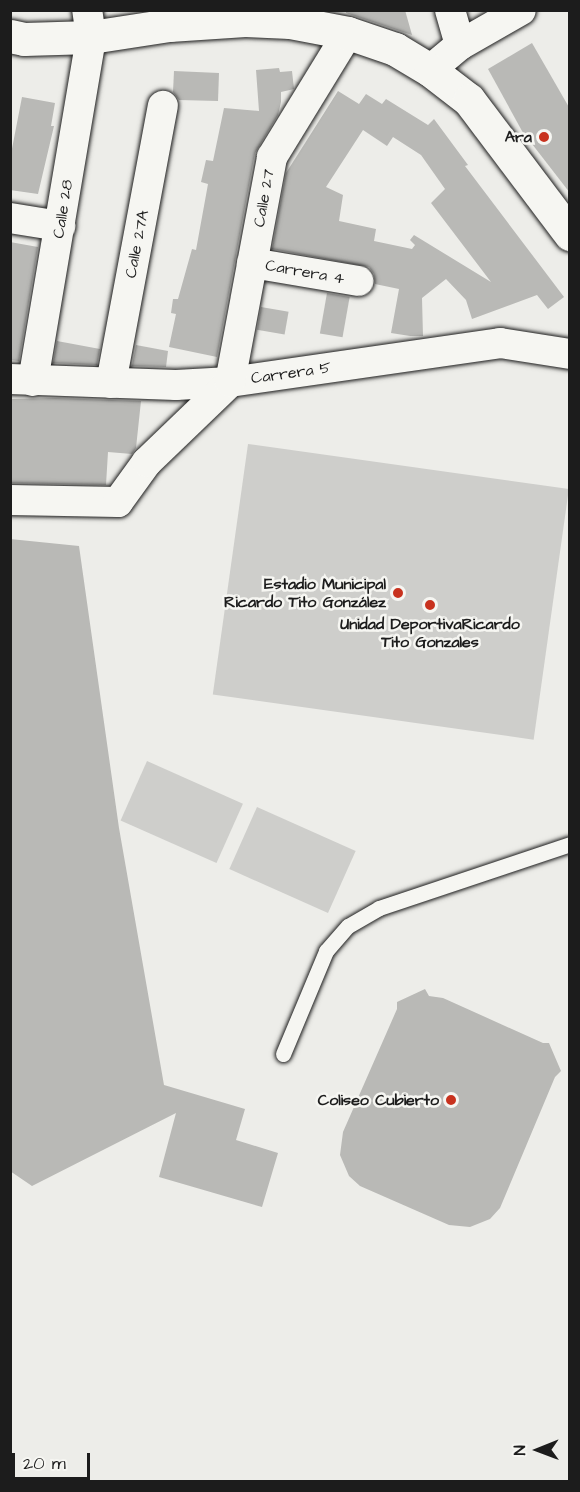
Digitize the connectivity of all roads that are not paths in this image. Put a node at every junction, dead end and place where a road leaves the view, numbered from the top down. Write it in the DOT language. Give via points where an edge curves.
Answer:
graph roads {
  1 [pos="450,10"];
  2 [pos="521,10"];
  3 [pos="89,24"];
  4 [pos="348,33"];
  5 [pos="10,36"];
  6 [pos="460,45"];
  7 [pos="430,70"];
  8 [pos="163,106"];
  9 [pos="10,218"];
  10 [pos="60,226"];
  11 [pos="570,234"];
  12 [pos="252,263"];
  13 [pos="358,281"];
  14 [pos="570,354"];
  15 [pos="22,380"];
  16 [pos="231,382"];
  17 [pos="111,383"];
  18 [pos="24,501"];
  19 [pos="570,844"];
  20 [pos="283,1054"];
  1 -- 6 [label="street"];
  2 -- 6 [label="street"];
  3 -- 4 [label="main road" via="169,25 245,20 290,22"];
  3 -- 5 [label="main road" via="24,39"];
  3 -- 10 [label="street, Calle 28"];
  4 -- 7 [label="main road" via="394,49"];
  4 -- 12 [label="street, Calle 27" via="272,157"];
  6 -- 7 [label="street"];
  7 -- 11 [label="main road" via="469,100"];
  8 -- 17 [label="street, Calle 27A"];
  9 -- 10 [label="street"];
  10 -- 15 [label="street, Calle 28"];
  12 -- 13 [label="street, Carrera 4"];
  12 -- 16 [label="street, Calle 27"];
  14 -- 16 [label="street, Carrera 5" via="500,343"];
  15 -- 17 [label="street, Carrera 5"];
  16 -- 17 [label="street, Carrera 5"];
  16 -- 18 [label="street" via="147,462 118,502"];
  19 -- 20 [label="lane" via="379,908 348,926 326,951"];
}
